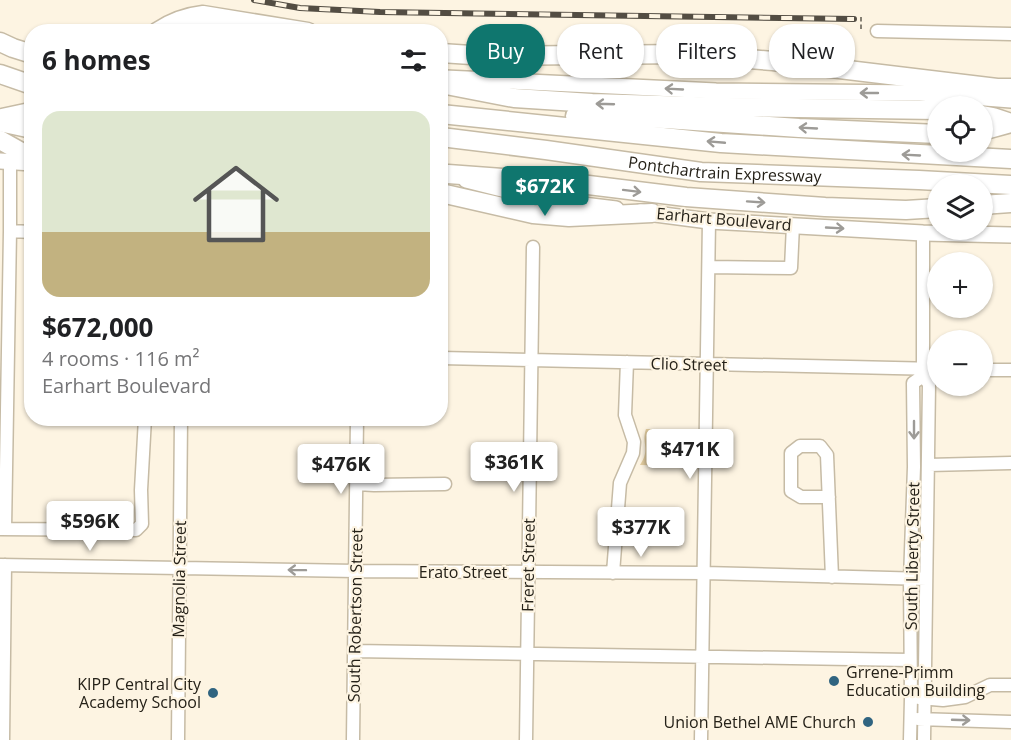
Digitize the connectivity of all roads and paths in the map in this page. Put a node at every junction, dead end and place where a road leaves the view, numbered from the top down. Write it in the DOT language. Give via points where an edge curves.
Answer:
graph roads {
  1 [pos="861,15"];
  2 [pos="233,19"];
  3 [pos="169,24"];
  4 [pos="208,24"];
  5 [pos="262,24"];
  6 [pos="861,29"];
  7 [pos="877,31"];
  8 [pos="1011,34"];
  9 [pos="0,42"];
  10 [pos="24,51"];
  11 [pos="448,53"];
  12 [pos="0,74"];
  13 [pos="448,78"];
  14 [pos="24,82"];
  15 [pos="448,85"];
  16 [pos="1011,88"];
  17 [pos="1011,100"];
  18 [pos="927,110"];
  19 [pos="24,112"];
  20 [pos="448,113"];
  21 [pos="448,114"];
  22 [pos="0,117"];
  23 [pos="993,117"];
  24 [pos="0,122"];
  25 [pos="1011,123"];
  26 [pos="24,127"];
  27 [pos="993,128"];
  28 [pos="927,134"];
  29 [pos="448,138"];
  30 [pos="0,140"];
  31 [pos="500,144"];
  32 [pos="448,149"];
  33 [pos="24,155"];
  34 [pos="1011,159"];
  35 [pos="24,160"];
  36 [pos="5,161"];
  37 [pos="448,174"];
  38 [pos="448,175"];
  39 [pos="1011,185"];
  40 [pos="4,190"];
  41 [pos="448,195"];
  42 [pos="1011,204"];
  43 [pos="993,205"];
  44 [pos="927,209"];
  45 [pos="652,213"];
  46 [pos="709,221"];
  47 [pos="793,225"];
  48 [pos="10,231"];
  49 [pos="24,232"];
  50 [pos="923,233"];
  51 [pos="1011,235"];
  52 [pos="532,247"];
  53 [pos="709,267"];
  54 [pos="448,358"];
  55 [pos="531,360"];
  56 [pos="627,362"];
  57 [pos="707,364"];
  58 [pos="993,370"];
  59 [pos="1011,370"];
  60 [pos="927,372"];
  61 [pos="923,373"];
  62 [pos="145,426"];
  63 [pos="181,426"];
  64 [pos="357,426"];
  65 [pos="1011,463"];
  66 [pos="928,465"];
  67 [pos="444,483"];
  68 [pos="357,484"];
  69 [pos="829,497"];
  70 [pos="2,529"];
  71 [pos="3,565"];
  72 [pos="180,568"];
  73 [pos="356,572"];
  74 [pos="528,573"];
  75 [pos="613,573"];
  76 [pos="704,573"];
  77 [pos="832,577"];
  78 [pos="910,579"];
  79 [pos="926,579"];
  80 [pos="354,651"];
  81 [pos="527,654"];
  82 [pos="702,657"];
  83 [pos="910,660"];
  84 [pos="1011,685"];
  85 [pos="911,698"];
  86 [pos="925,698"];
  87 [pos="910,719"];
  88 [pos="924,719"];
  89 [pos="1011,722"];
  90 [pos="3,740"];
  91 [pos="178,740"];
  92 [pos="353,740"];
  93 [pos="526,740"];
  94 [pos="701,740"];
  95 [pos="910,740"];
  96 [pos="924,740"];
  1 -- 6 [label="path"];
  2 -- 3 [label="highway" via="203,15"];
  2 -- 4 [label="highway"];
  2 -- 5 [label="highway"];
  7 -- 8 [label="street"];
  9 -- 10 [label="highway"];
  11 -- 16 [label="highway" via="486,56 686,54"];
  12 -- 14 [label="highway"];
  17 -- 13 [label="main road, one-way" via="920,93 716,91"];
  18 -- 15 [label="highway, one-way" via="592,103 514,98"];
  19 -- 22 [label="main road"];
  28 -- 20 [label="highway, one-way" via="665,119"];
  34 -- 21 [label="highway, Pontchartrain Expressway, one-way" via="721,143"];
  23 -- 25 [label="highway"];
  24 -- 26 [label="highway"];
  25 -- 27 [label="highway"];
  29 -- 31 [label="highway, Pontchartrain Expressway"];
  30 -- 33 [label="highway"];
  31 -- 32 [label="highway"];
  31 -- 39 [label="highway, Pontchartrain Expressway" via="701,172"];
  35 -- 36 [label="main road"];
  36 -- 40 [label="street"];
  37 -- 44 [label="highway, one-way" via="656,194 855,208"];
  38 -- 45 [label="main road, Earhart Boulevard" via="550,201"];
  40 -- 48 [label="street"];
  41 -- 45 [label="highway" via="533,214 569,217"];
  42 -- 43 [label="highway"];
  45 -- 46 [label="main road, Earhart Boulevard"];
  46 -- 47 [label="main road, Earhart Boulevard"];
  46 -- 53 [label="street"];
  47 -- 50 [label="main road, Earhart Boulevard, one-way"];
  47 -- 53 [label="street" via="791,268"];
  48 -- 49 [label="street"];
  48 -- 70 [label="street"];
  50 -- 51 [label="main road, Earhart Boulevard"];
  50 -- 61 [label="street, South Liberty Street"];
  52 -- 55 [label="street, Freret Street"];
  53 -- 57 [label="street"];
  54 -- 55 [label="street, Clio Street"];
  55 -- 56 [label="street, Clio Street"];
  55 -- 74 [label="street, Freret Street"];
  56 -- 57 [label="street, Clio Street"];
  56 -- 75 [label="street" via="625,415 634,442 620,483"];
  57 -- 61 [label="street, Clio Street"];
  57 -- 76 [label="street"];
  58 -- 59 [label="street"];
  60 -- 61 [label="street, Clio Street"];
  61 -- 66 [label="street, South Liberty Street" via="929,384"];
  61 -- 78 [label="street, South Liberty Street, one-way" via="913,383"];
  62 -- 70 [label="street" via="142,524 136,530"];
  63 -- 72 [label="street, Magnolia Street"];
  64 -- 68 [label="street, South Robertson Street"];
  65 -- 66 [label="street"];
  66 -- 79 [label="street, South Liberty Street"];
  67 -- 68 [label="street"];
  68 -- 73 [label="street, South Robertson Street"];
  69 -- 69 [label="street" via="827,455 820,446 800,446 791,453 790,491 801,497"];
  69 -- 77 [label="street"];
  71 -- 72 [label="street, Erato Street"];
  71 -- 90 [label="street"];
  73 -- 72 [label="street, Erato Street, one-way"];
  72 -- 91 [label="street, Magnolia Street"];
  73 -- 74 [label="street, Erato Street"];
  73 -- 80 [label="street, South Robertson Street"];
  74 -- 75 [label="street, Erato Street"];
  74 -- 81 [label="street, Freret Street"];
  75 -- 76 [label="street, Erato Street"];
  76 -- 77 [label="street, Erato Street"];
  76 -- 82 [label="street"];
  77 -- 78 [label="street, Erato Street"];
  78 -- 79 [label="street, Erato Street"];
  78 -- 83 [label="street, South Liberty Street"];
  79 -- 86 [label="street, South Liberty Street"];
  80 -- 81 [label="street"];
  80 -- 92 [label="street, South Robertson Street"];
  81 -- 82 [label="street"];
  81 -- 93 [label="street, Freret Street"];
  82 -- 83 [label="street"];
  82 -- 94 [label="street"];
  83 -- 85 [label="street, South Liberty Street"];
  84 -- 86 [label="street" via="990,685 965,697"];
  85 -- 86 [label="street"];
  85 -- 87 [label="street, South Liberty Street"];
  86 -- 88 [label="street, South Liberty Street"];
  87 -- 88 [label="street"];
  87 -- 95 [label="street, South Liberty Street"];
  88 -- 89 [label="street, one-way"];
  88 -- 96 [label="street, South Liberty Street"];
}
